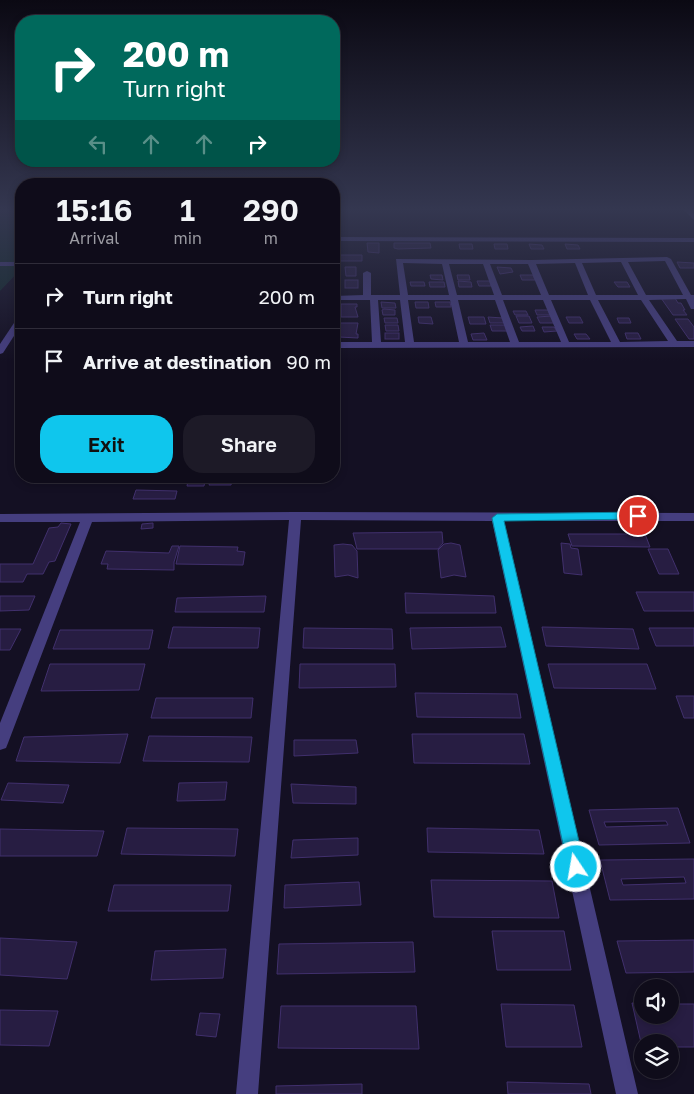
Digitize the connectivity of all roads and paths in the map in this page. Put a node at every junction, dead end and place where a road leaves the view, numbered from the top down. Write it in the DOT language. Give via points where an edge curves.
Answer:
graph roads {
  1 [pos="665,259"];
  2 [pos="667,259"];
  3 [pos="577,260"];
  4 [pos="623,260"];
  5 [pos="445,261"];
  6 [pos="486,262"];
  7 [pos="531,262"];
  8 [pos="0,264"];
  9 [pos="15,264"];
  10 [pos="367,273"];
  11 [pos="690,297"];
  12 [pos="340,298"];
  13 [pos="370,298"];
  14 [pos="403,298"];
  15 [pos="454,298"];
  16 [pos="500,298"];
  17 [pos="593,298"];
  18 [pos="644,298"];
  19 [pos="548,299"];
  20 [pos="694,306"];
  21 [pos="15,328"];
  22 [pos="377,344"];
  23 [pos="410,344"];
  24 [pos="464,344"];
  25 [pos="515,344"];
  26 [pos="566,344"];
  27 [pos="618,344"];
  28 [pos="674,344"];
  29 [pos="694,344"];
  30 [pos="340,345"];
  31 [pos="0,350"];
  32 [pos="295,516"];
  33 [pos="88,517"];
  34 [pos="694,517"];
  35 [pos="0,518"];
  36 [pos="497,518"];
  37 [pos="0,743"];
  38 [pos="247,1094"];
  39 [pos="627,1094"];
  1 -- 4 [label="street"];
  2 -- 11 [label="street"];
  3 -- 4 [label="street"];
  3 -- 7 [label="street"];
  3 -- 17 [label="street"];
  4 -- 18 [label="street"];
  5 -- 6 [label="street"];
  5 -- 14 [label="street" via="398,261"];
  5 -- 15 [label="street"];
  6 -- 7 [label="street"];
  6 -- 16 [label="street"];
  7 -- 19 [label="street"];
  8 -- 9 [label="street"];
  10 -- 13 [label="street"];
  11 -- 18 [label="street"];
  11 -- 20 [label="street"];
  12 -- 13 [label="street"];
  13 -- 14 [label="street"];
  13 -- 22 [label="street"];
  14 -- 15 [label="street"];
  14 -- 23 [label="street"];
  15 -- 16 [label="street"];
  15 -- 24 [label="street"];
  16 -- 19 [label="street"];
  16 -- 25 [label="street"];
  17 -- 18 [label="street"];
  17 -- 19 [label="street"];
  17 -- 27 [label="street"];
  18 -- 28 [label="street"];
  19 -- 26 [label="street"];
  21 -- 31 [label="street"];
  22 -- 23 [label="street"];
  22 -- 30 [label="street"];
  23 -- 24 [label="street"];
  24 -- 25 [label="street"];
  25 -- 26 [label="street"];
  26 -- 27 [label="street"];
  27 -- 28 [label="street"];
  28 -- 29 [label="street"];
  32 -- 33 [label="street"];
  32 -- 36 [label="street"];
  32 -- 38 [label="street"];
  33 -- 35 [label="street"];
  33 -- 37 [label="street"];
  34 -- 36 [label="street"];
  36 -- 39 [label="street"];
}
